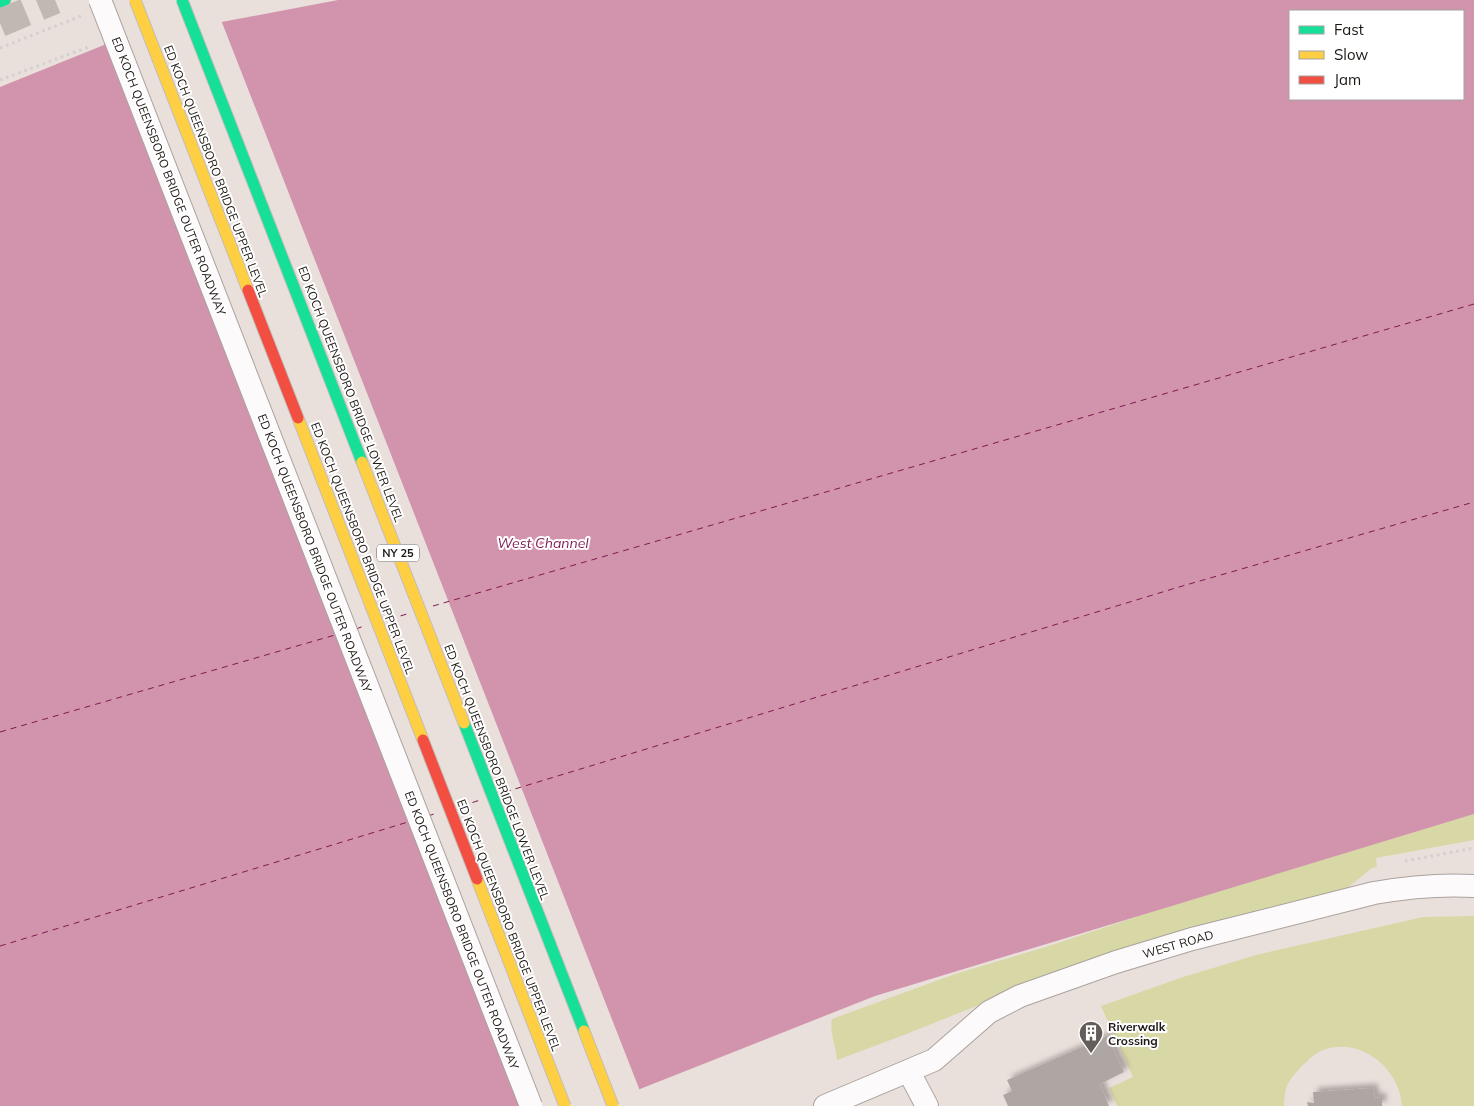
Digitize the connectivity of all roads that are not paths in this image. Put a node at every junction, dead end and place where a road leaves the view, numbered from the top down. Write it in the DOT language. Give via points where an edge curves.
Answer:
graph roads {
  1 [pos="5,0"];
  2 [pos="134,0"];
  3 [pos="182,0"];
  4 [pos="0,2"];
  5 [pos="95,6"];
  6 [pos="1474,886"];
  7 [pos="909,1072"];
  8 [pos="530,1106"];
  9 [pos="565,1106"];
  10 [pos="613,1106"];
  11 [pos="825,1106"];
  12 [pos="927,1106"];
  1 -- 4 [label="highway"];
  2 -- 9 [label="highway, ED KOCH QUEENSBORO BRIDGE UPPER LEVEL, bridge"];
  3 -- 10 [label="highway, ED KOCH QUEENSBORO BRIDGE LOWER LEVEL / NY 25, bridge"];
  5 -- 8 [label="street, ED KOCH QUEENSBORO BRIDGE OUTER ROADWAY, bridge"];
  6 -- 7 [label="street, WEST ROAD" via="1432,885 1374,893 1192,939 1116,962 1003,1004 977,1021 934,1060"];
  7 -- 11 [label="street, WEST ROAD"];
  7 -- 12 [label="street"];
}
